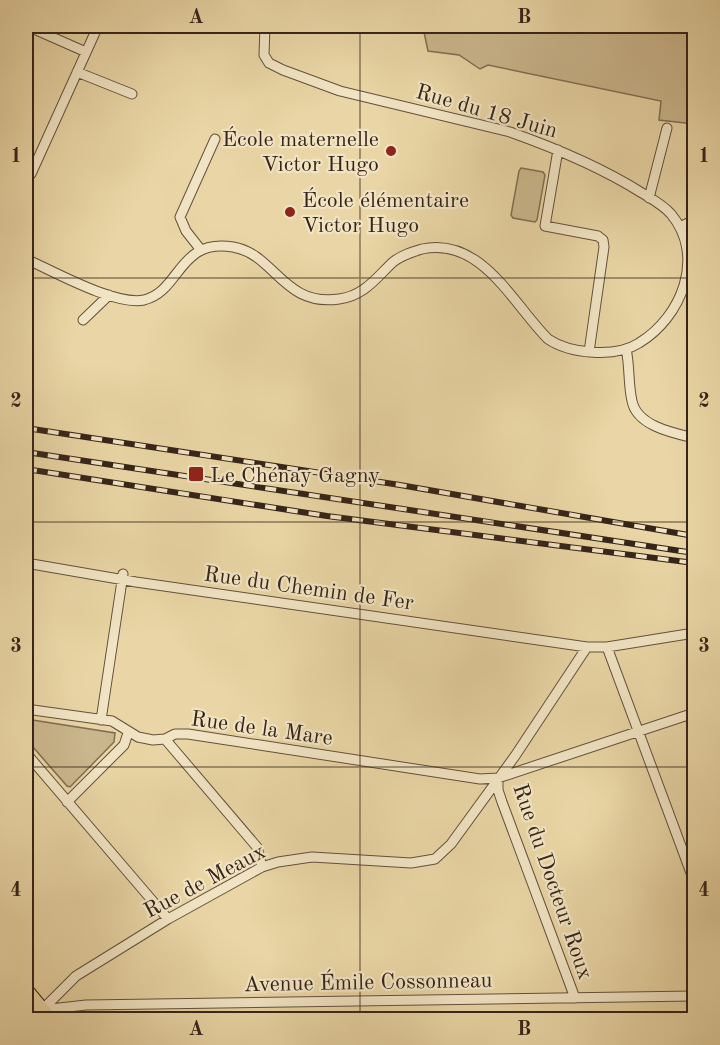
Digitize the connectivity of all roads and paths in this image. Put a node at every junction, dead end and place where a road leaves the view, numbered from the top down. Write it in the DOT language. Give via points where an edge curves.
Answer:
graph roads {
  1 [pos="27,26"];
  2 [pos="98,26"];
  3 [pos="265,26"];
  4 [pos="86,52"];
  5 [pos="77,72"];
  6 [pos="132,94"];
  7 [pos="667,128"];
  8 [pos="215,139"];
  9 [pos="558,150"];
  10 [pos="31,174"];
  11 [pos="650,198"];
  12 [pos="694,220"];
  13 [pos="680,227"];
  14 [pos="201,250"];
  15 [pos="26,259"];
  16 [pos="109,295"];
  17 [pos="83,320"];
  18 [pos="626,349"];
  19 [pos="589,352"];
  20 [pos="694,438"];
  21 [pos="26,563"];
  22 [pos="123,577"];
  23 [pos="694,633"];
  24 [pos="587,647"];
  25 [pos="607,647"];
  26 [pos="26,709"];
  27 [pos="694,713"];
  28 [pos="101,720"];
  29 [pos="639,731"];
  30 [pos="128,733"];
  31 [pos="165,739"];
  32 [pos="26,753"];
  33 [pos="498,778"];
  34 [pos="67,802"];
  35 [pos="262,867"];
  36 [pos="694,881"];
  37 [pos="168,919"];
  38 [pos="26,991"];
  39 [pos="694,996"];
  40 [pos="574,998"];
  41 [pos="41,1016"];
  1 -- 4 [label="street"];
  2 -- 4 [label="street"];
  3 -- 9 [label="street, Rue du 18 Juin" via="264,55 269,63 283,70 332,88 510,132"];
  4 -- 5 [label="street"];
  5 -- 6 [label="street"];
  5 -- 10 [label="street"];
  7 -- 11 [label="street"];
  8 -- 14 [label="street" via="180,218"];
  9 -- 11 [label="street, Rue du 18 Juin"];
  9 -- 19 [label="street" via="545,226 603,240"];
  11 -- 13 [label="street, Rue du 18 Juin" via="665,208"];
  12 -- 13 [label="street"];
  13 -- 18 [label="street, Rue du 18 Juin" via="689,272 680,297 655,331"];
  14 -- 16 [label="street" via="160,292 144,300 120,300"];
  14 -- 19 [label="street, Rue du 18 Juin" via="233,247 248,252 299,293 320,299 357,294 406,254 429,248 458,251 485,267 548,339 560,346"];
  15 -- 16 [label="street"];
  16 -- 17 [label="street"];
  18 -- 19 [label="street, Rue du 18 Juin"];
  18 -- 20 [label="street" via="636,411 657,426"];
  21 -- 22 [label="street, Rue du Chemin de Fer"];
  22 -- 24 [label="street, Rue du Chemin de Fer"];
  22 -- 28 [label="street"];
  23 -- 25 [label="street, Rue du Chemin de Fer"];
  24 -- 25 [label="street, Rue du Chemin de Fer"];
  24 -- 33 [label="street, Rue de Meaux"];
  25 -- 29 [label="street"];
  26 -- 28 [label="street, Rue de la Mare"];
  27 -- 29 [label="street"];
  28 -- 30 [label="street, Rue de la Mare" via="112,721"];
  29 -- 33 [label="street"];
  29 -- 36 [label="street"];
  30 -- 31 [label="street, Rue de la Mare"];
  30 -- 34 [label="street" via="124,745"];
  31 -- 33 [label="street, Rue de la Mare" via="188,734 480,779"];
  31 -- 35 [label="street" via="257,847"];
  32 -- 34 [label="street"];
  33 -- 35 [label="street, Rue de Meaux" via="451,844 435,859 411,863 312,857"];
  33 -- 40 [label="street, Rue du Docteur Roux" via="498,790"];
  34 -- 37 [label="street"];
  35 -- 37 [label="street, Rue de Meaux"];
  37 -- 41 [label="street, Rue de Meaux" via="76,976"];
  38 -- 41 [label="main road"];
  39 -- 40 [label="street, Avenue Émile Cossonneau"];
  40 -- 41 [label="street, Avenue Émile Cossonneau" via="98,1005"];
}
